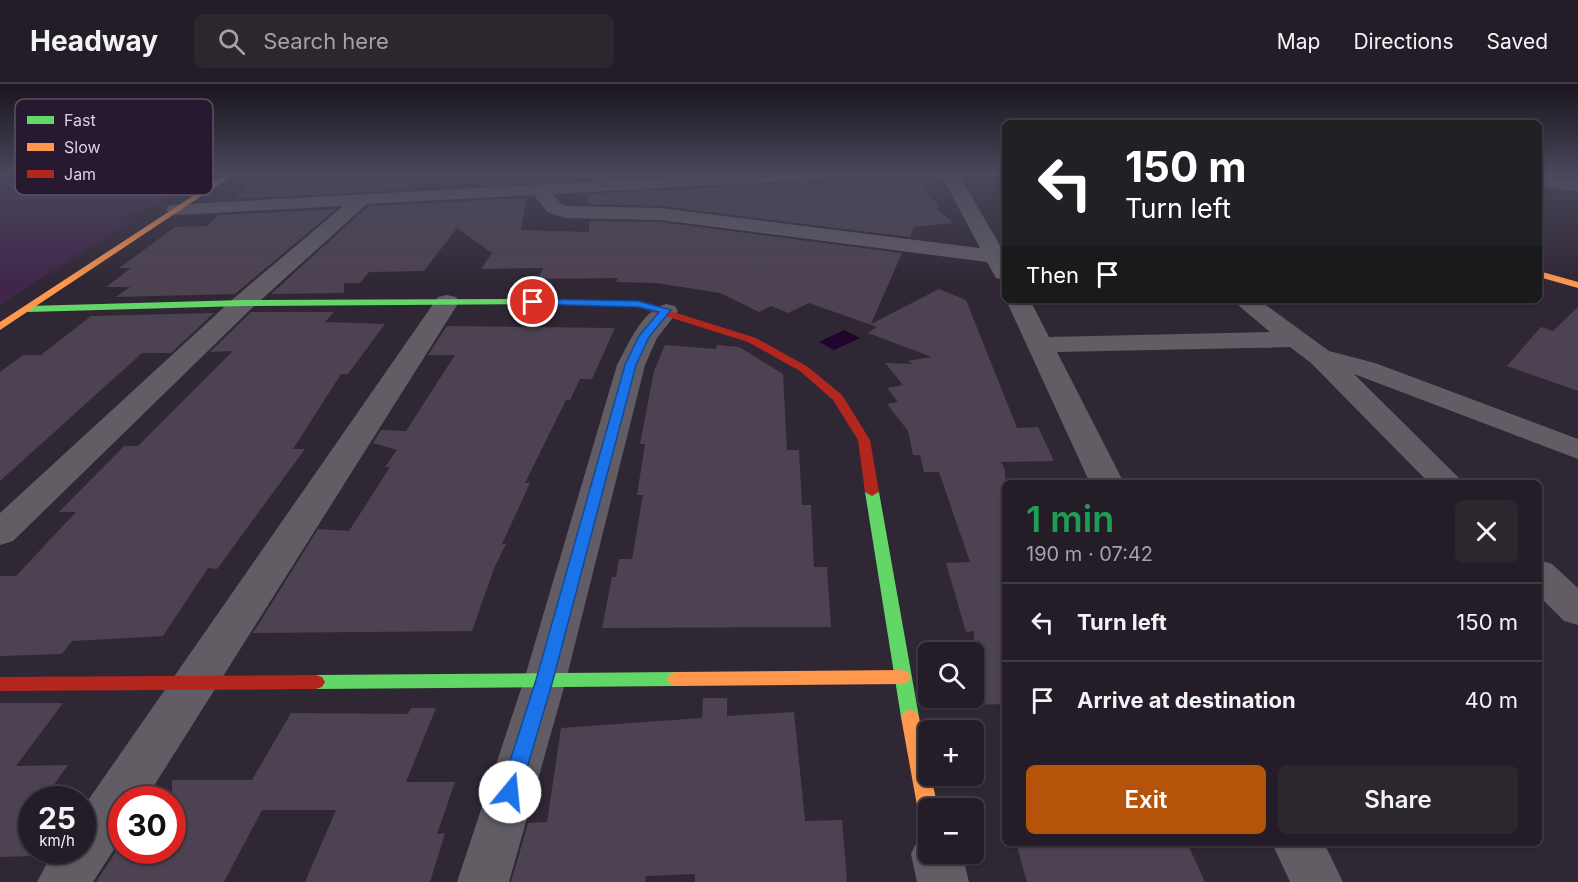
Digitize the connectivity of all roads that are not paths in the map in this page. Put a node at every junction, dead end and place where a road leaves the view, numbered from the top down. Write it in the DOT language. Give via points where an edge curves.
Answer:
graph roads {
  1 [pos="174,210"];
  2 [pos="349,210"];
  3 [pos="560,210"];
  4 [pos="970,210"];
  5 [pos="1001,266"];
  6 [pos="1542,275"];
  7 [pos="1578,285"];
  8 [pos="447,302"];
  9 [pos="243,303"];
  10 [pos="1020,303"];
  11 [pos="1249,303"];
  12 [pos="28,309"];
  13 [pos="666,310"];
  14 [pos="0,327"];
  15 [pos="1296,339"];
  16 [pos="1041,345"];
  17 [pos="1320,357"];
  18 [pos="1578,450"];
  19 [pos="1106,480"];
  20 [pos="1445,480"];
  21 [pos="0,533"];
  22 [pos="1542,576"];
  23 [pos="1578,611"];
  24 [pos="902,677"];
  25 [pos="545,680"];
  26 [pos="195,682"];
  27 [pos="0,684"];
  28 [pos="925,798"];
  29 [pos="1299,846"];
  30 [pos="939,864"];
  31 [pos="63,882"];
  32 [pos="483,882"];
  33 [pos="943,882"];
  34 [pos="1317,882"];
  1 -- 12 [label="street"];
  2 -- 9 [label="street"];
  3 -- 5 [label="street" via="660,214"];
  4 -- 5 [label="street"];
  6 -- 7 [label="street"];
  8 -- 9 [label="street"];
  8 -- 13 [label="street" via="597,302"];
  8 -- 26 [label="street"];
  9 -- 12 [label="street"];
  9 -- 21 [label="street"];
  10 -- 16 [label="street"];
  11 -- 15 [label="street"];
  12 -- 14 [label="street"];
  13 -- 24 [label="street" via="752,340 804,369 838,398 864,440"];
  13 -- 25 [label="street" via="645,336 631,365"];
  15 -- 16 [label="street"];
  15 -- 17 [label="street"];
  16 -- 19 [label="street"];
  17 -- 18 [label="street" via="1365,369"];
  17 -- 20 [label="street"];
  22 -- 23 [label="street"];
  24 -- 25 [label="street"];
  24 -- 28 [label="street"];
  25 -- 26 [label="street"];
  25 -- 32 [label="street"];
  26 -- 27 [label="street"];
  26 -- 31 [label="street"];
  29 -- 34 [label="street"];
  30 -- 33 [label="street"];
}
